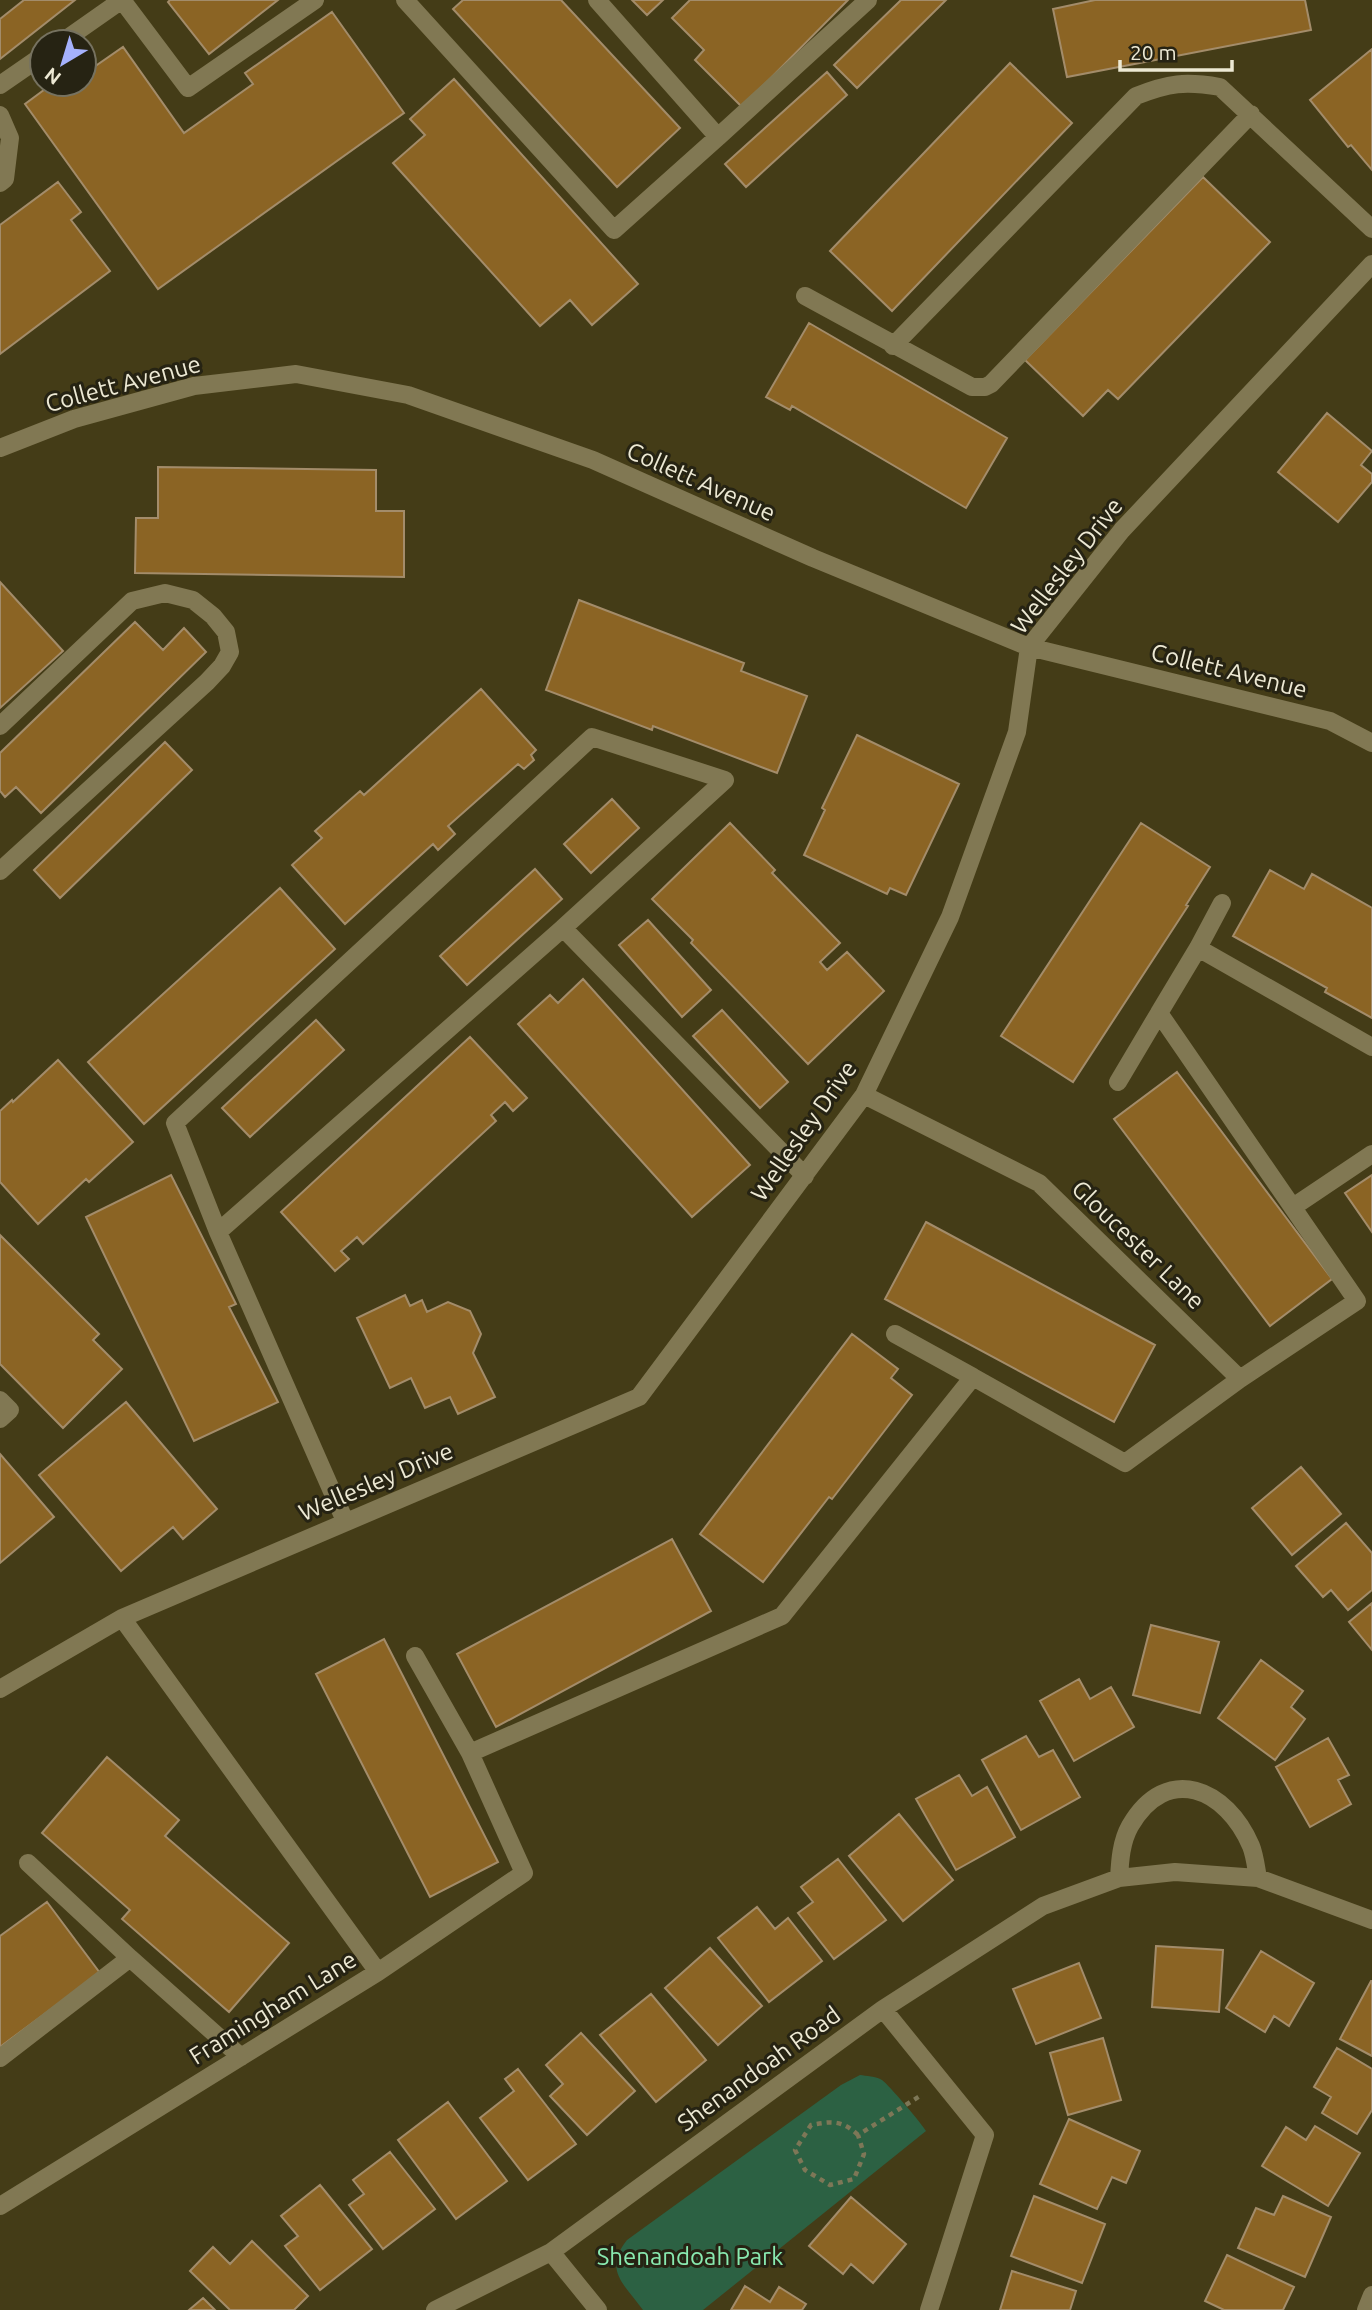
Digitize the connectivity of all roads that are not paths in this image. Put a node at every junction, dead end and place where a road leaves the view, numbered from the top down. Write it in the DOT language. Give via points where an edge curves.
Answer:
graph roads {
  1 [pos="122,0"];
  2 [pos="315,0"];
  3 [pos="405,0"];
  4 [pos="597,0"];
  5 [pos="868,0"];
  6 [pos="82,28"];
  7 [pos="28,66"];
  8 [pos="0,85"];
  9 [pos="1251,114"];
  10 [pos="0,115"];
  11 [pos="718,137"];
  12 [pos="0,183"];
  13 [pos="1372,229"];
  14 [pos="1372,264"];
  15 [pos="805,296"];
  16 [pos="893,346"];
  17 [pos="0,448"];
  18 [pos="1029,647"];
  19 [pos="0,726"];
  20 [pos="1372,743"];
  21 [pos="3,862"];
  22 [pos="1222,904"];
  23 [pos="563,928"];
  24 [pos="1198,948"];
  25 [pos="1159,1013"];
  26 [pos="1372,1046"];
  27 [pos="1118,1082"];
  28 [pos="864,1095"];
  29 [pos="1372,1154"];
  30 [pos="805,1176"];
  31 [pos="1293,1207"];
  32 [pos="218,1232"];
  33 [pos="895,1334"];
  34 [pos="973,1377"];
  35 [pos="1240,1379"];
  36 [pos="0,1400"];
  37 [pos="0,1419"];
  38 [pos="345,1521"];
  39 [pos="122,1618"];
  40 [pos="415,1656"];
  41 [pos="0,1689"];
  42 [pos="470,1753"];
  43 [pos="28,1863"];
  44 [pos="1119,1878"];
  45 [pos="1258,1878"];
  46 [pos="1372,1920"];
  47 [pos="130,1958"];
  48 [pos="378,1972"];
  49 [pos="883,2009"];
  50 [pos="241,2057"];
  51 [pos="0,2058"];
  52 [pos="0,2206"];
  53 [pos="551,2252"];
  54 [pos="1372,2295"];
  55 [pos="435,2310"];
  56 [pos="598,2310"];
  57 [pos="929,2310"];
  58 [pos="1366,2310"];
  1 -- 2 [label="street" via="188,88"];
  1 -- 6 [label="street"];
  3 -- 11 [label="street" via="614,230"];
  4 -- 11 [label="street"];
  5 -- 11 [label="street"];
  7 -- 8 [label="street"];
  9 -- 13 [label="street"];
  9 -- 16 [label="street" via="1220,87 1194,82 1163,85 1136,96"];
  9 -- 16 [label="street" via="991,384 972,387"];
  10 -- 12 [label="street" via="10,138 5,179"];
  14 -- 18 [label="street, Wellesley Drive" via="1122,530"];
  15 -- 16 [label="street"];
  17 -- 18 [label="street, Collett Avenue" via="74,419 194,386 296,374 408,395 593,460"];
  18 -- 20 [label="street, Collett Avenue" via="1330,721"];
  18 -- 28 [label="street, Wellesley Drive" via="1017,732 959,893"];
  19 -- 21 [label="street" via="132,601 165,593 193,600 226,632 230,652 207,682"];
  22 -- 24 [label="street"];
  23 -- 30 [label="street"];
  23 -- 32 [label="street"];
  23 -- 32 [label="street" via="725,780 592,737 175,1123"];
  24 -- 25 [label="street"];
  24 -- 26 [label="street"];
  25 -- 27 [label="street"];
  25 -- 31 [label="street"];
  28 -- 30 [label="street, Wellesley Drive"];
  28 -- 35 [label="street, Gloucester Lane" via="1039,1183"];
  29 -- 31 [label="street"];
  30 -- 38 [label="street, Wellesley Drive" via="639,1397"];
  31 -- 35 [label="street" via="1357,1301"];
  32 -- 38 [label="street"];
  33 -- 34 [label="street"];
  34 -- 35 [label="street" via="1125,1462"];
  34 -- 42 [label="street" via="782,1616"];
  36 -- 37 [label="street" via="10,1410"];
  38 -- 39 [label="street, Wellesley Drive"];
  39 -- 41 [label="street, Wellesley Drive"];
  39 -- 48 [label="street, Framingham Lane"];
  40 -- 42 [label="street"];
  42 -- 48 [label="street" via="524,1872"];
  43 -- 47 [label="street"];
  44 -- 45 [label="street, Shenandoah Road" via="1175,1872"];
  44 -- 45 [label="street" via="1125,1839 1137,1816 1166,1791 1187,1789 1209,1794 1228,1809 1253,1849"];
  44 -- 49 [label="street, Shenandoah Road" via="1044,1906"];
  45 -- 46 [label="street, Shenandoah Road"];
  47 -- 50 [label="street"];
  47 -- 51 [label="street"];
  48 -- 50 [label="street, Framingham Lane"];
  49 -- 53 [label="street, Shenandoah Road"];
  49 -- 57 [label="street" via="985,2135"];
  50 -- 52 [label="street, Framingham Lane"];
  53 -- 55 [label="street, Shenandoah Road"];
  53 -- 56 [label="street"];
  54 -- 58 [label="street"];
}
